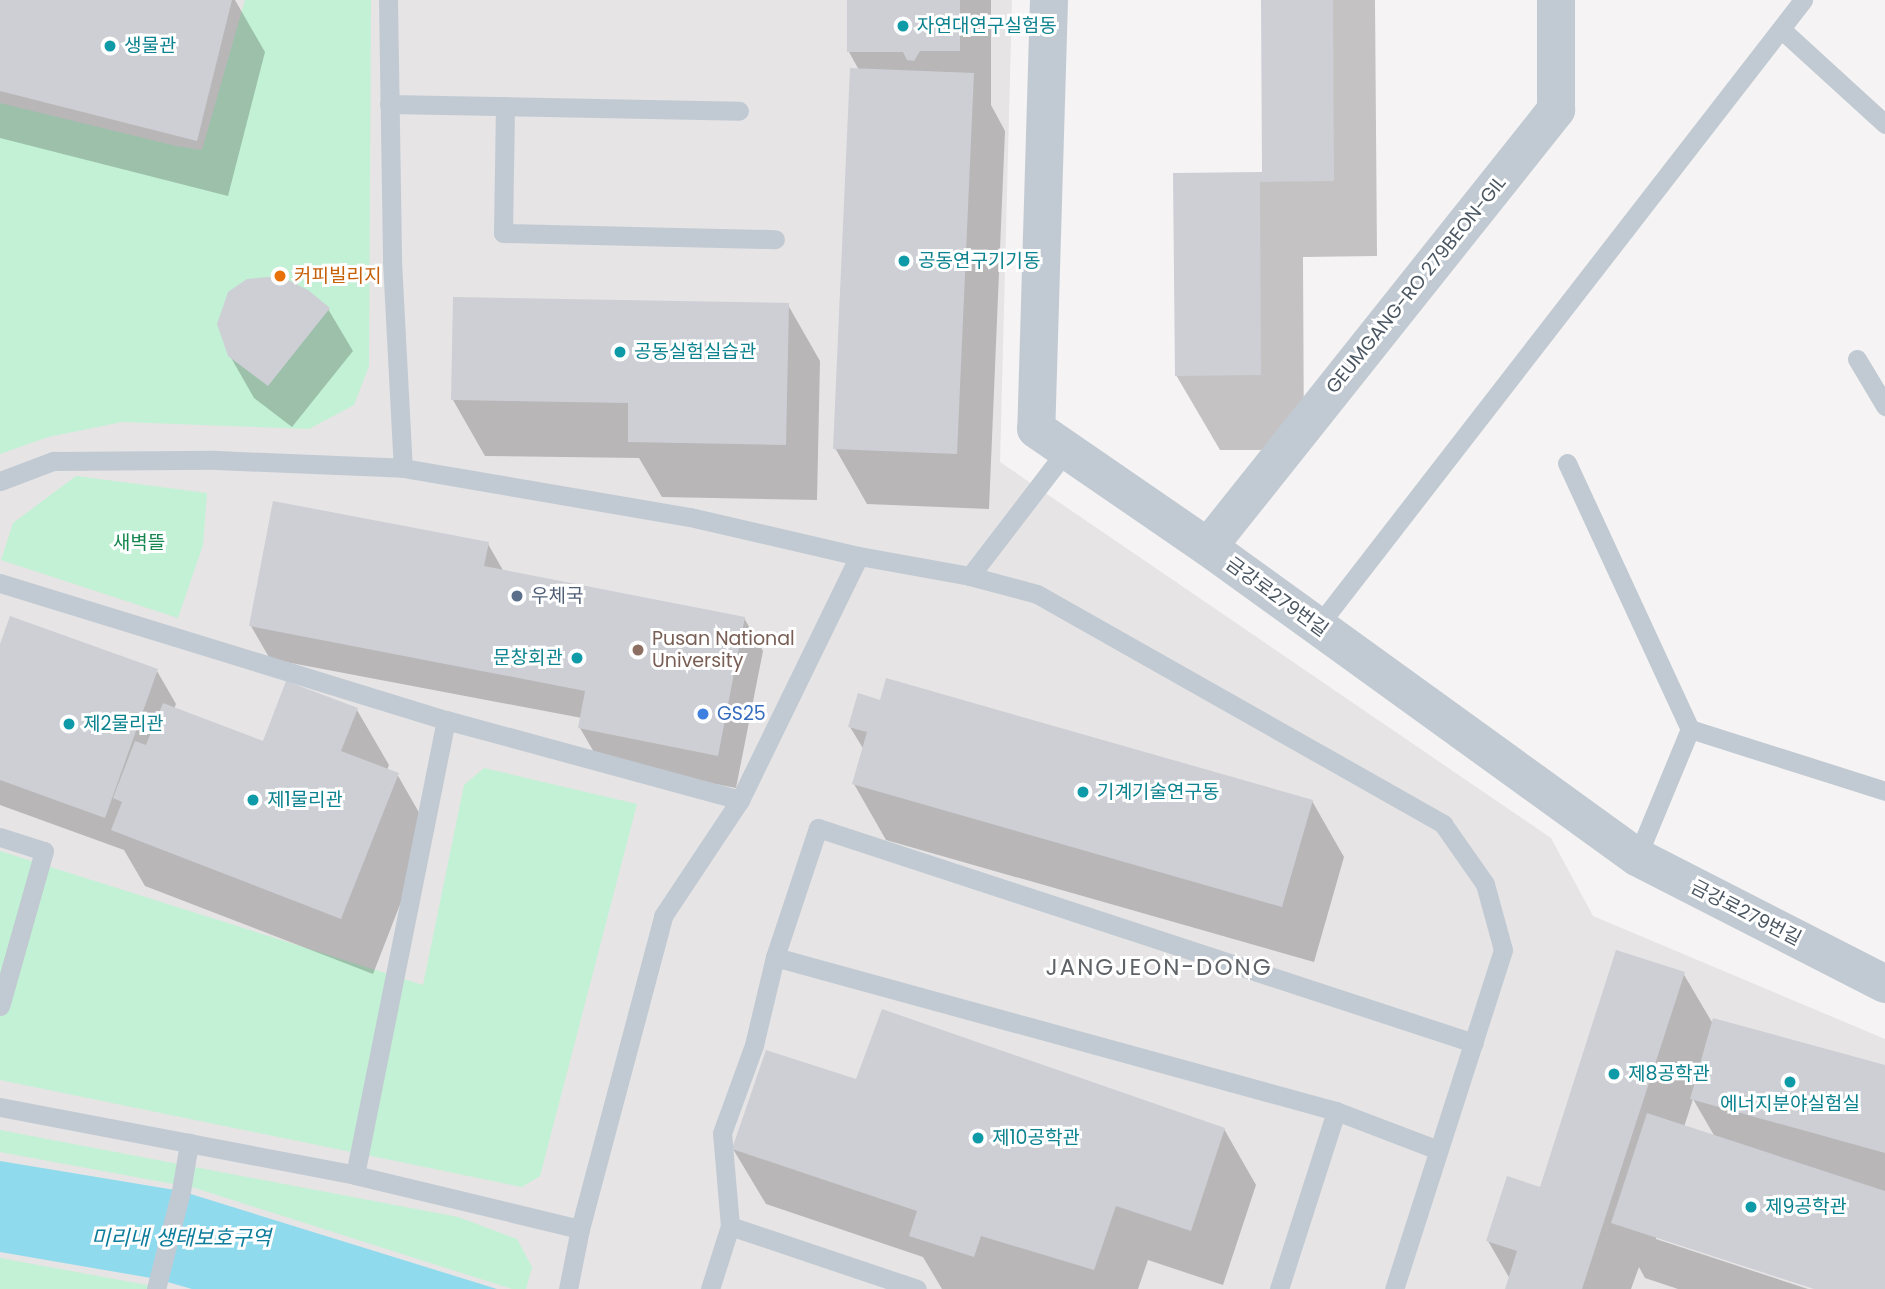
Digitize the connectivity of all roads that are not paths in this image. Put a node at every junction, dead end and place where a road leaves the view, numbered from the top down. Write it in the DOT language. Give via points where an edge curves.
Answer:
graph roads {
  1 [pos="388,0"];
  2 [pos="1049,0"];
  3 [pos="1556,0"];
  4 [pos="1803,0"];
  5 [pos="1781,29"];
  6 [pos="389,104"];
  7 [pos="505,106"];
  8 [pos="738,111"];
  9 [pos="1885,124"];
  10 [pos="775,239"];
  11 [pos="1857,359"];
  12 [pos="1885,406"];
  13 [pos="1066,451"];
  14 [pos="1567,463"];
  15 [pos="403,468"];
  16 [pos="0,481"];
  17 [pos="1208,547"];
  18 [pos="859,556"];
  19 [pos="970,576"];
  20 [pos="0,583"];
  21 [pos="1318,626"];
  22 [pos="446,720"];
  23 [pos="1690,729"];
  24 [pos="1885,791"];
  25 [pos="740,800"];
  26 [pos="0,837"];
  27 [pos="1637,857"];
  28 [pos="775,957"];
  29 [pos="1885,984"];
  30 [pos="0,1006"];
  31 [pos="1474,1042"];
  32 [pos="0,1107"];
  33 [pos="1336,1111"];
  34 [pos="189,1143"];
  35 [pos="1438,1150"];
  36 [pos="355,1175"];
  37 [pos="730,1226"];
  38 [pos="580,1229"];
  39 [pos="157,1284"];
  40 [pos="568,1289"];
  41 [pos="710,1289"];
  42 [pos="917,1289"];
  43 [pos="1279,1289"];
  44 [pos="1394,1289"];
  1 -- 6 [label="lane"];
  2 -- 13 [label="street, 금강로279번길" via="1036,429"];
  3 -- 17 [label="street, GEUMGANG-RO 279BEON-GIL" via="1556,110"];
  4 -- 5 [label="lane"];
  5 -- 9 [label="lane"];
  5 -- 21 [label="lane"];
  6 -- 7 [label="lane"];
  6 -- 15 [label="lane" via="391,261"];
  7 -- 8 [label="lane"];
  7 -- 10 [label="lane" via="503,233"];
  11 -- 12 [label="lane"];
  13 -- 17 [label="street, 금강로279번길"];
  13 -- 19 [label="lane"];
  14 -- 23 [label="lane"];
  15 -- 16 [label="lane" via="216,460 53,461"];
  15 -- 18 [label="lane" via="690,517"];
  17 -- 21 [label="street, 금강로279번길"];
  18 -- 19 [label="lane"];
  18 -- 25 [label="lane"];
  19 -- 31 [label="lane" via="1037,594 1443,824 1485,884 1503,950"];
  20 -- 22 [label="lane"];
  21 -- 27 [label="street, 금강로279번길"];
  22 -- 25 [label="lane"];
  22 -- 36 [label="lane"];
  23 -- 24 [label="lane"];
  23 -- 27 [label="lane"];
  25 -- 38 [label="lane" via="663,915"];
  26 -- 30 [label="lane" via="44,851"];
  27 -- 29 [label="street, 금강로279번길"];
  28 -- 31 [label="lane" via="818,828"];
  28 -- 33 [label="lane"];
  28 -- 37 [label="lane" via="754,1045 722,1133"];
  31 -- 35 [label="lane"];
  32 -- 34 [label="lane"];
  33 -- 35 [label="lane"];
  33 -- 43 [label="lane"];
  34 -- 36 [label="lane"];
  34 -- 39 [label="lane"];
  35 -- 44 [label="lane"];
  36 -- 38 [label="lane"];
  37 -- 41 [label="lane"];
  37 -- 42 [label="lane"];
  38 -- 40 [label="lane"];
}
